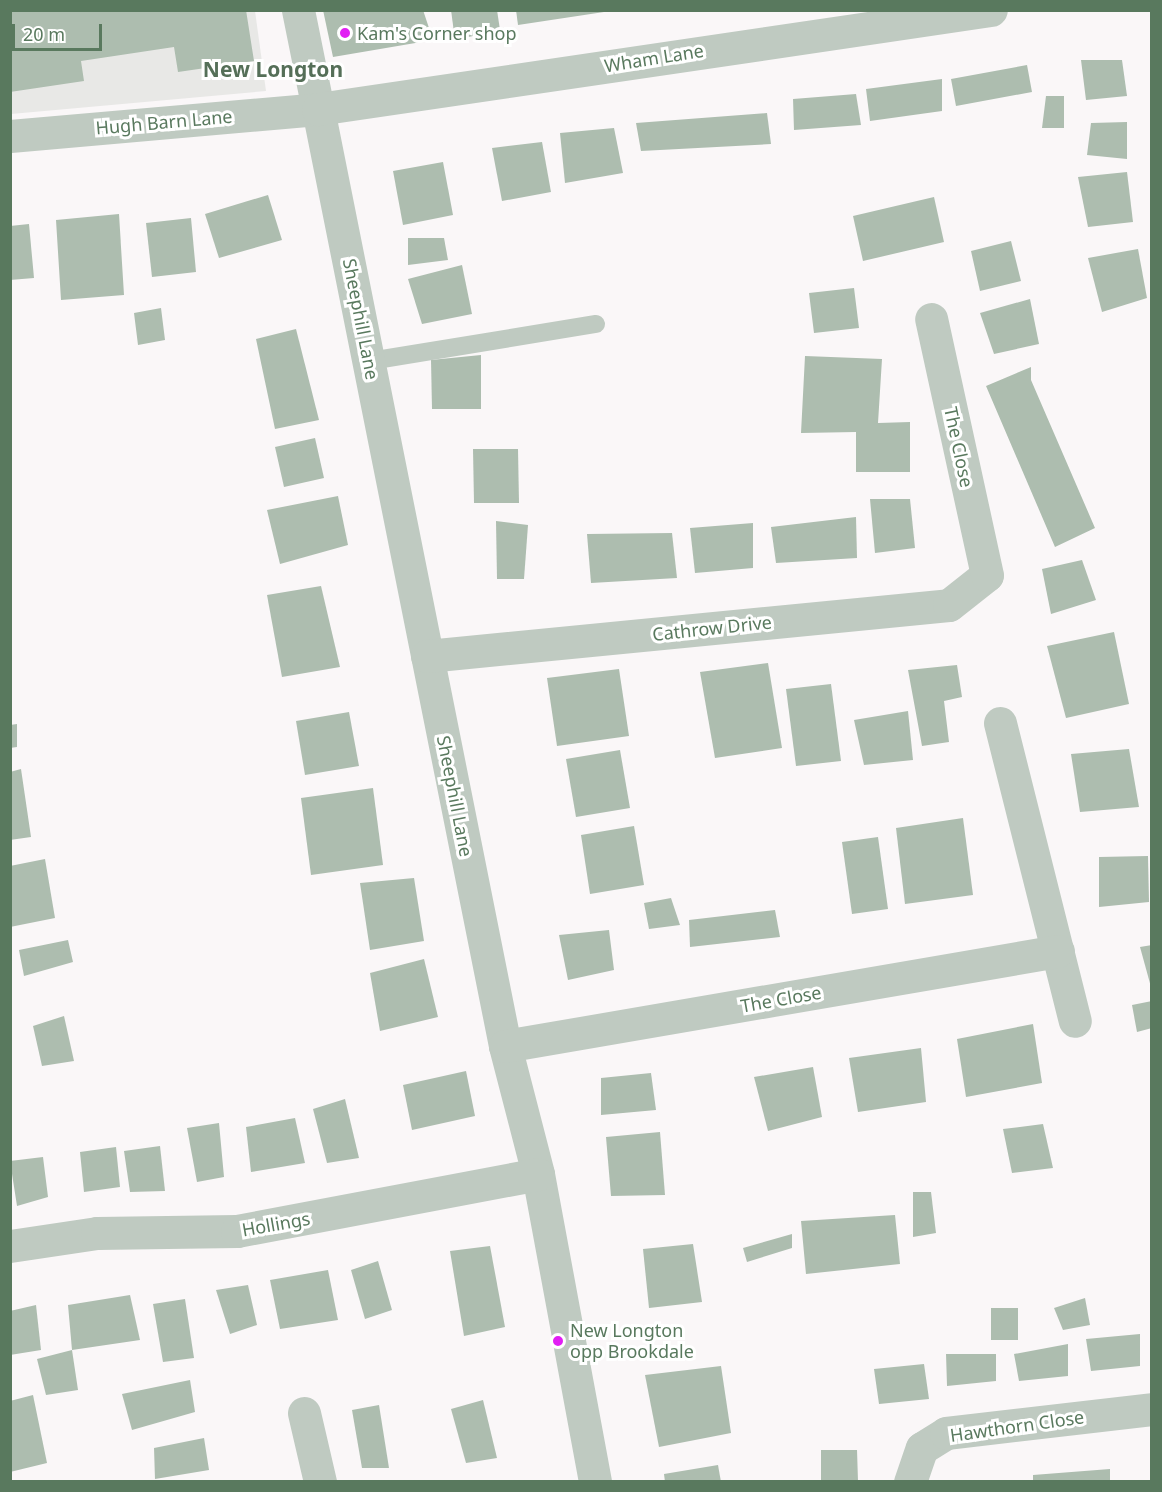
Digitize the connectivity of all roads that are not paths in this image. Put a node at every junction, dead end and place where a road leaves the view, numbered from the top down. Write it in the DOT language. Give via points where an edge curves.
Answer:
graph roads {
  1 [pos="298,10"];
  2 [pos="991,10"];
  3 [pos="318,109"];
  4 [pos="10,136"];
  5 [pos="931,319"];
  6 [pos="596,324"];
  7 [pos="370,362"];
  8 [pos="987,575"];
  9 [pos="427,656"];
  10 [pos="1000,723"];
  11 [pos="1058,951"];
  12 [pos="1075,1021"];
  13 [pos="505,1046"];
  14 [pos="538,1174"];
  15 [pos="10,1246"];
  16 [pos="1152,1409"];
  17 [pos="304,1413"];
  18 [pos="321,1482"];
  19 [pos="595,1482"];
  20 [pos="910,1482"];
  1 -- 3 [label="street, Sheephill Lane"];
  2 -- 3 [label="street, Wham Lane"];
  3 -- 4 [label="street, Hugh Barn Lane"];
  3 -- 7 [label="street, Sheephill Lane"];
  5 -- 8 [label="street, The Close"];
  6 -- 7 [label="lane"];
  7 -- 9 [label="street, Sheephill Lane"];
  8 -- 9 [label="street, Cathrow Drive" via="949,605"];
  9 -- 13 [label="street, Sheephill Lane"];
  10 -- 11 [label="street"];
  11 -- 12 [label="street"];
  11 -- 13 [label="street, The Close"];
  13 -- 14 [label="street, Sheephill Lane"];
  14 -- 15 [label="street, Hollings" via="237,1231 97,1233"];
  14 -- 19 [label="street, Sheephill Lane"];
  16 -- 20 [label="street, Hawthorn Close" via="946,1433 921,1448"];
  17 -- 18 [label="street"];
}
